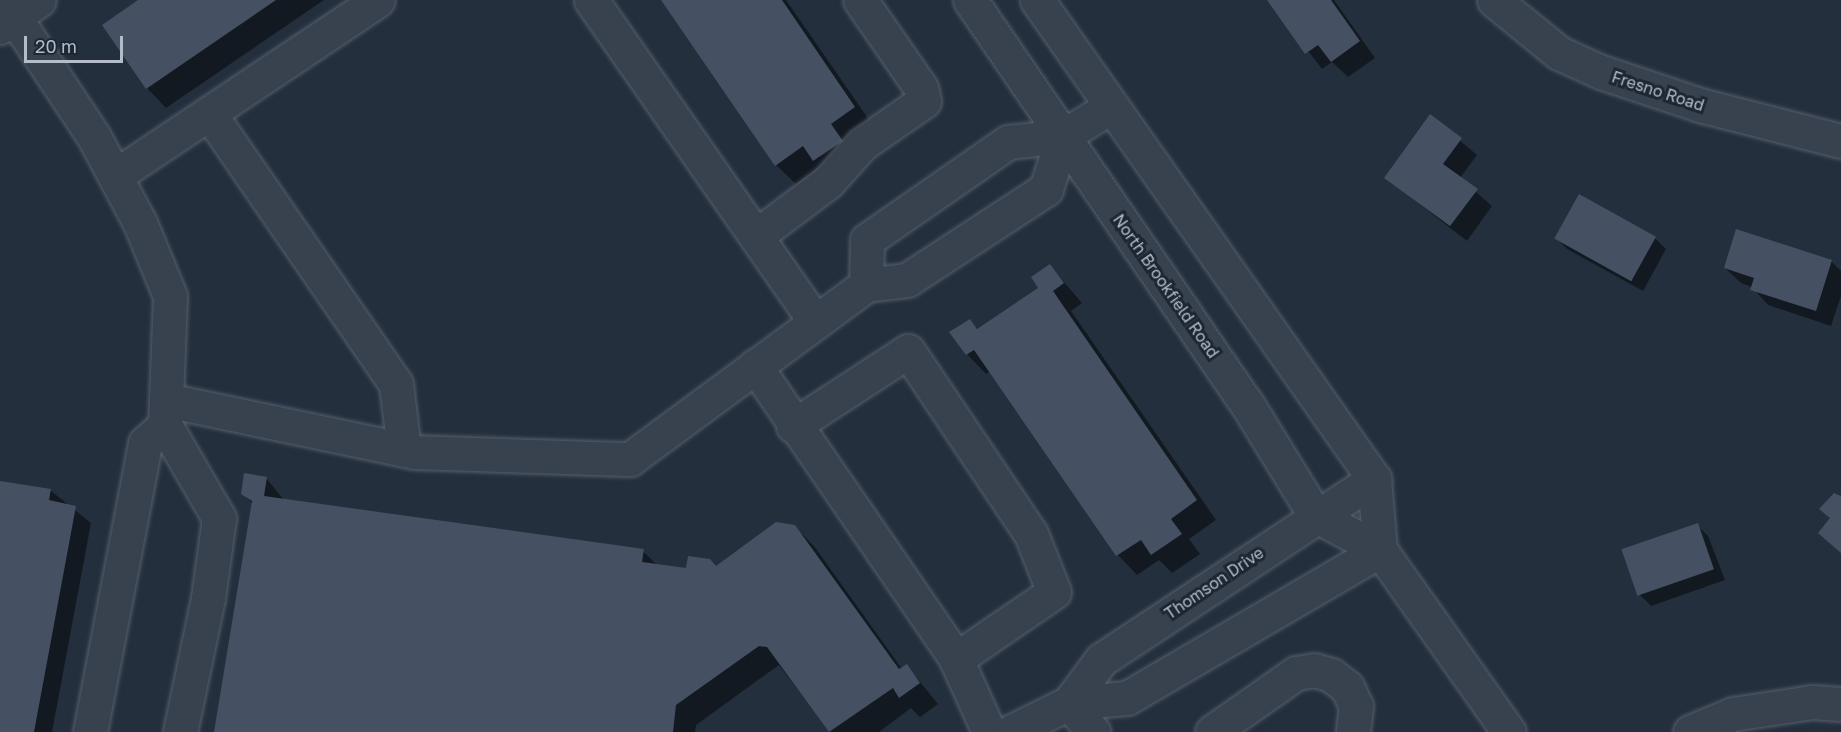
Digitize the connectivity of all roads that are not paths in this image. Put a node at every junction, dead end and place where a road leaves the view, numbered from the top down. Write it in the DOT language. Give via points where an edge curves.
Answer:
graph roads {
  1 [pos="378,0"];
  2 [pos="591,0"];
  3 [pos="860,0"];
  4 [pos="970,0"];
  5 [pos="1037,0"];
  6 [pos="1494,0"];
  7 [pos="14,11"];
  8 [pos="1112,106"];
  9 [pos="209,113"];
  10 [pos="1063,136"];
  11 [pos="1841,141"];
  12 [pos="115,176"];
  13 [pos="756,236"];
  14 [pos="866,285"];
  15 [pos="815,321"];
  16 [pos="755,366"];
  17 [pos="165,413"];
  18 [pos="793,426"];
  19 [pos="404,450"];
  20 [pos="1374,479"];
  21 [pos="1316,514"];
  22 [pos="1380,550"];
  23 [pos="956,659"];
  24 [pos="1069,704"];
  25 [pos="1841,704"];
  26 [pos="90,732"];
  27 [pos="180,732"];
  28 [pos="989,732"];
  29 [pos="1010,732"];
  30 [pos="1093,732"];
  31 [pos="1212,732"];
  32 [pos="1353,732"];
  33 [pos="1509,732"];
  34 [pos="1690,732"];
  1 -- 9 [label="street"];
  2 -- 13 [label="street"];
  3 -- 13 [label="street" via="921,88 924,101 862,144 828,182"];
  4 -- 10 [label="street, North Brookfield Road"];
  5 -- 8 [label="street"];
  6 -- 11 [label="street, Fresno Road" via="1559,53 1601,72 1700,105"];
  7 -- 12 [label="street"];
  8 -- 10 [label="street"];
  8 -- 20 [label="street"];
  9 -- 12 [label="street"];
  9 -- 19 [label="street" via="396,384"];
  10 -- 14 [label="street" via="1046,189 907,280"];
  10 -- 14 [label="street" via="1008,142 867,240"];
  10 -- 21 [label="street, North Brookfield Road" via="1248,404"];
  12 -- 17 [label="street" via="140,223 170,296"];
  13 -- 15 [label="street"];
  14 -- 15 [label="street"];
  15 -- 16 [label="street"];
  16 -- 18 [label="street"];
  16 -- 19 [label="street" via="630,459"];
  17 -- 19 [label="street"];
  17 -- 26 [label="street" via="145,443"];
  17 -- 27 [label="street" via="219,518 208,598"];
  18 -- 23 [label="street"];
  18 -- 23 [label="street" via="908,351 1030,534 1054,592"];
  20 -- 21 [label="street, Thomson Drive"];
  20 -- 22 [label="street"];
  21 -- 22 [label="street, North Brookfield Road"];
  21 -- 24 [label="street, Thomson Drive" via="1101,660"];
  22 -- 24 [label="street, Thomson Drive" via="1127,698"];
  22 -- 33 [label="street, North Brookfield Road"];
  23 -- 28 [label="street"];
  24 -- 29 [label="street, Thomson Drive"];
  24 -- 30 [label="street"];
  25 -- 34 [label="street" via="1812,702 1733,714"];
  31 -- 32 [label="street" via="1296,673 1314,670 1347,687 1356,706"];
}
